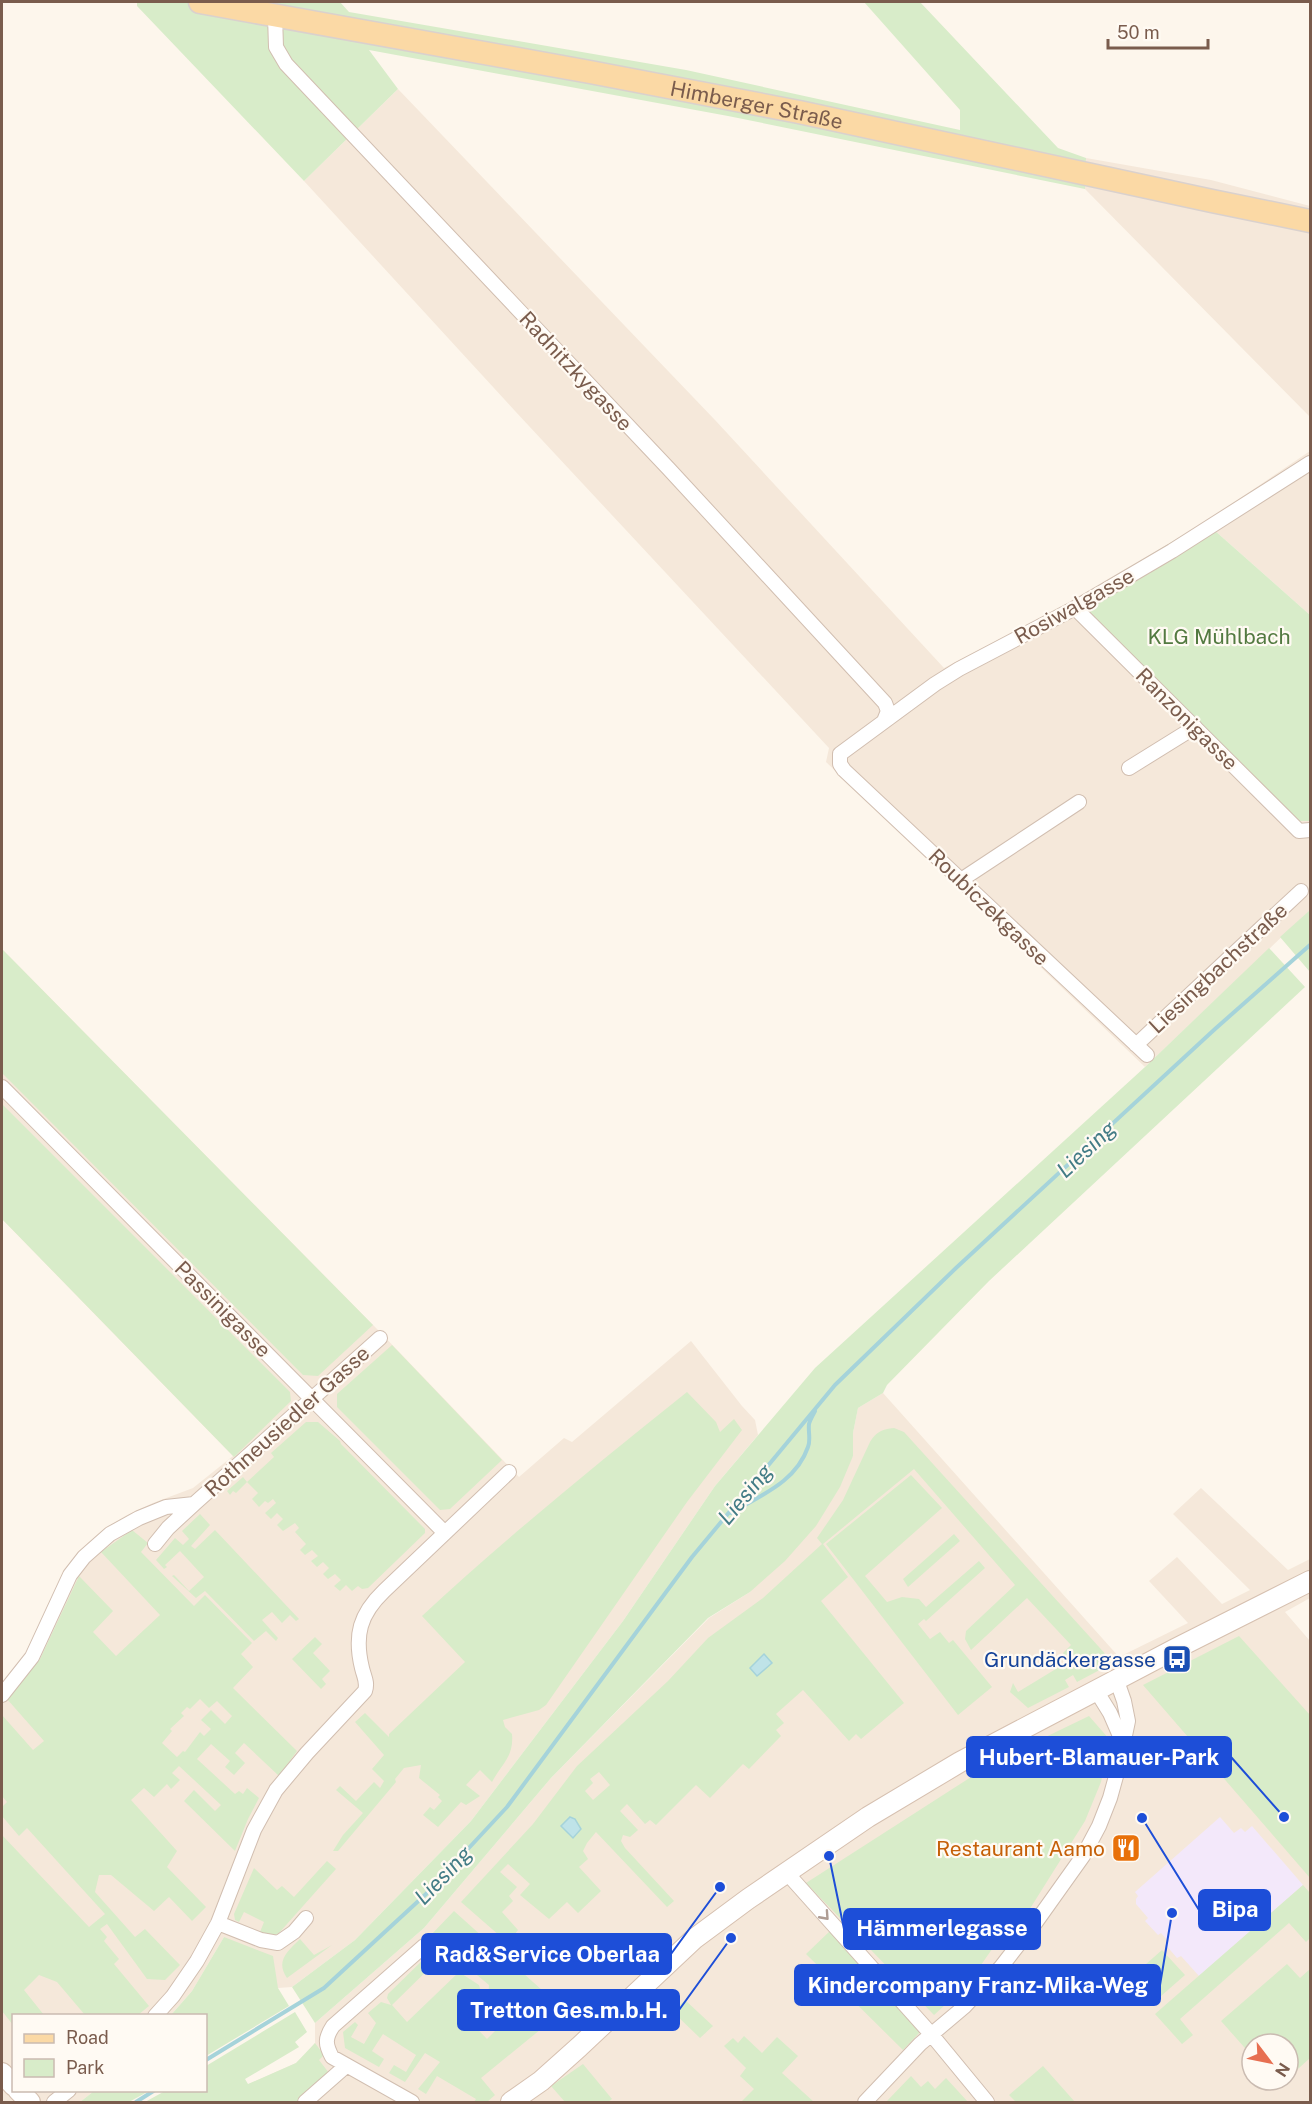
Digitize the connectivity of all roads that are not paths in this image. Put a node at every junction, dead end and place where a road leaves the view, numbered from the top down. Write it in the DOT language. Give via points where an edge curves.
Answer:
graph roads {
  1 [pos="200,2"];
  2 [pos="275,16"];
  3 [pos="1311,221"];
  4 [pos="1311,463"];
  5 [pos="1075,608"];
  6 [pos="884,722"];
  7 [pos="1195,727"];
  8 [pos="840,754"];
  9 [pos="1129,768"];
  10 [pos="1079,802"];
  11 [pos="1305,831"];
  12 [pos="961,880"];
  13 [pos="1301,891"];
  14 [pos="1136,1045"];
  15 [pos="1147,1055"];
  16 [pos="2,1087"];
  17 [pos="380,1338"];
  18 [pos="313,1399"];
  19 [pos="509,1472"];
  20 [pos="194,1504"];
  21 [pos="444,1532"];
  22 [pos="155,1544"];
  23 [pos="1311,1581"];
  24 [pos="1117,1681"];
  25 [pos="1097,1692"];
  26 [pos="2,1695"];
  27 [pos="1123,1743"];
  28 [pos="786,1872"];
  29 [pos="306,1918"];
  30 [pos="218,1923"];
  31 [pos="424,1946"];
  32 [pos="157,2014"];
  33 [pos="931,2034"];
  34 [pos="346,2066"];
  35 [pos="19,2092"];
  36 [pos="68,2092"];
  37 [pos="30,2103"];
  38 [pos="54,2103"];
  39 [pos="305,2103"];
  40 [pos="412,2103"];
  41 [pos="511,2103"];
  42 [pos="865,2103"];
  43 [pos="987,2103"];
  1 -- 2 [label="main road, Himberger Straße"];
  2 -- 3 [label="main road, Himberger Straße" via="799,112"];
  2 -- 6 [label="street, Radnitzkygasse" via="276,47 286,64 885,703 888,711"];
  4 -- 5 [label="street, Rosiwalgasse"];
  5 -- 6 [label="street, Rosiwalgasse" via="959,669"];
  5 -- 7 [label="street, Ranzonigasse"];
  6 -- 8 [label="street, Rosiwalgasse"];
  7 -- 9 [label="street"];
  7 -- 11 [label="street, Ranzonigasse"];
  8 -- 12 [label="street, Roubiczekgasse" via="844,770"];
  10 -- 12 [label="street"];
  12 -- 14 [label="street, Roubiczekgasse"];
  13 -- 14 [label="street, Liesingbachstraße"];
  14 -- 15 [label="street, Roubiczekgasse"];
  16 -- 18 [label="street, Passinigasse"];
  17 -- 18 [label="street, Rothneusiedler Gasse"];
  18 -- 20 [label="street, Rothneusiedler Gasse"];
  18 -- 21 [label="street, Passinigasse"];
  19 -- 21 [label="street"];
  20 -- 22 [label="street"];
  20 -- 26 [label="street, Rothneusiedler Gasse" via="166,1507 140,1518 110,1534 84,1557 70,1575 32,1657"];
  21 -- 30 [label="street" via="368,1608 358,1639 365,1691 270,1799"];
  23 -- 24 [label="main road"];
  24 -- 25 [label="main road"];
  24 -- 27 [label="street" via="1127,1718"];
  25 -- 27 [label="street"];
  25 -- 28 [label="main road" via="901,1796"];
  27 -- 33 [label="street" via="1110,1798 1083,1856 1001,1967 964,2007"];
  28 -- 33 [label="street, one-way"];
  28 -- 41 [label="main road" via="694,1939 579,2047"];
  29 -- 30 [label="street" via="278,1943"];
  30 -- 32 [label="street" via="174,1996"];
  31 -- 34 [label="street" via="327,2035 332,2057"];
  33 -- 42 [label="street"];
  33 -- 43 [label="street"];
  34 -- 39 [label="street"];
  34 -- 40 [label="street"];
  35 -- 37 [label="main road"];
  36 -- 38 [label="street"];
}
